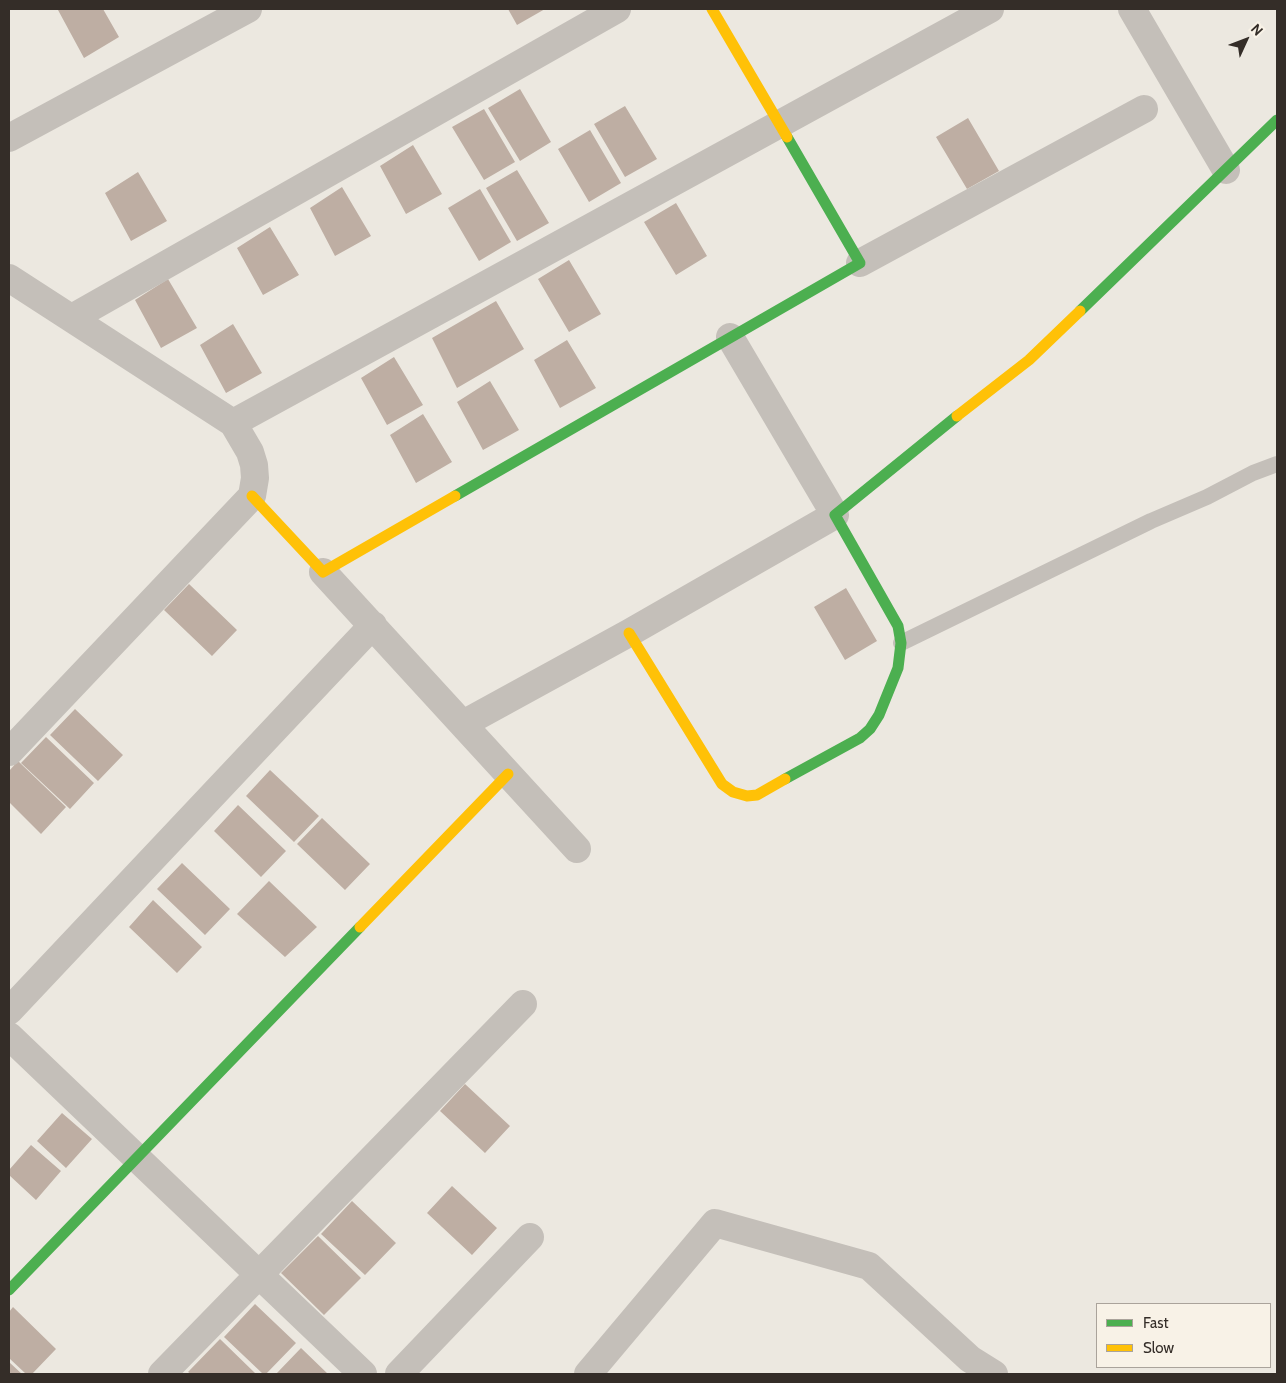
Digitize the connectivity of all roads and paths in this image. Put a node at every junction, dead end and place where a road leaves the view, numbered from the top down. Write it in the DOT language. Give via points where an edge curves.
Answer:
graph roads {
  1 [pos="248,9"];
  2 [pos="617,9"];
  3 [pos="712,9"];
  4 [pos="990,9"];
  5 [pos="1132,9"];
  6 [pos="1144,109"];
  7 [pos="1277,120"];
  8 [pos="779,124"];
  9 [pos="9,138"];
  10 [pos="1226,170"];
  11 [pos="860,263"];
  12 [pos="9,278"];
  13 [pos="72,318"];
  14 [pos="730,337"];
  15 [pos="233,423"];
  16 [pos="1277,464"];
  17 [pos="252,496"];
  18 [pos="834,515"];
  19 [pos="323,572"];
  20 [pos="373,625"];
  21 [pos="628,632"];
  22 [pos="901,643"];
  23 [pos="463,724"];
  24 [pos="9,752"];
  25 [pos="508,774"];
  26 [pos="577,849"];
  27 [pos="523,1004"];
  28 [pos="9,1011"];
  29 [pos="9,1036"];
  30 [pos="136,1158"];
  31 [pos="530,1237"];
  32 [pos="259,1275"];
  33 [pos="9,1290"];
  34 [pos="162,1374"];
  35 [pos="363,1374"];
  36 [pos="399,1374"];
  37 [pos="588,1374"];
  38 [pos="994,1374"];
  1 -- 9 [label="street"];
  2 -- 13 [label="street"];
  3 -- 8 [label="street"];
  4 -- 8 [label="street"];
  5 -- 10 [label="street"];
  6 -- 11 [label="street"];
  7 -- 10 [label="street"];
  8 -- 11 [label="street"];
  8 -- 15 [label="street"];
  10 -- 18 [label="street" via="1029,360"];
  11 -- 14 [label="street"];
  12 -- 13 [label="street"];
  13 -- 15 [label="street"];
  14 -- 18 [label="street"];
  14 -- 19 [label="street"];
  15 -- 17 [label="street" via="254,465"];
  16 -- 22 [label="lane" via="1253,472"];
  17 -- 19 [label="street"];
  17 -- 24 [label="street"];
  18 -- 21 [label="street"];
  18 -- 22 [label="street" via="898,626"];
  19 -- 20 [label="street"];
  20 -- 23 [label="street"];
  20 -- 28 [label="street"];
  21 -- 22 [label="street" via="722,784 747,796 757,796 860,738 879,715 898,668"];
  21 -- 23 [label="street"];
  23 -- 25 [label="street"];
  25 -- 26 [label="street"];
  25 -- 30 [label="street"];
  27 -- 32 [label="street"];
  29 -- 30 [label="street"];
  30 -- 32 [label="street"];
  30 -- 33 [label="street"];
  31 -- 36 [label="street"];
  32 -- 34 [label="street"];
  32 -- 35 [label="street"];
  37 -- 38 [label="street" via="715,1223 869,1266 970,1360"];
}
